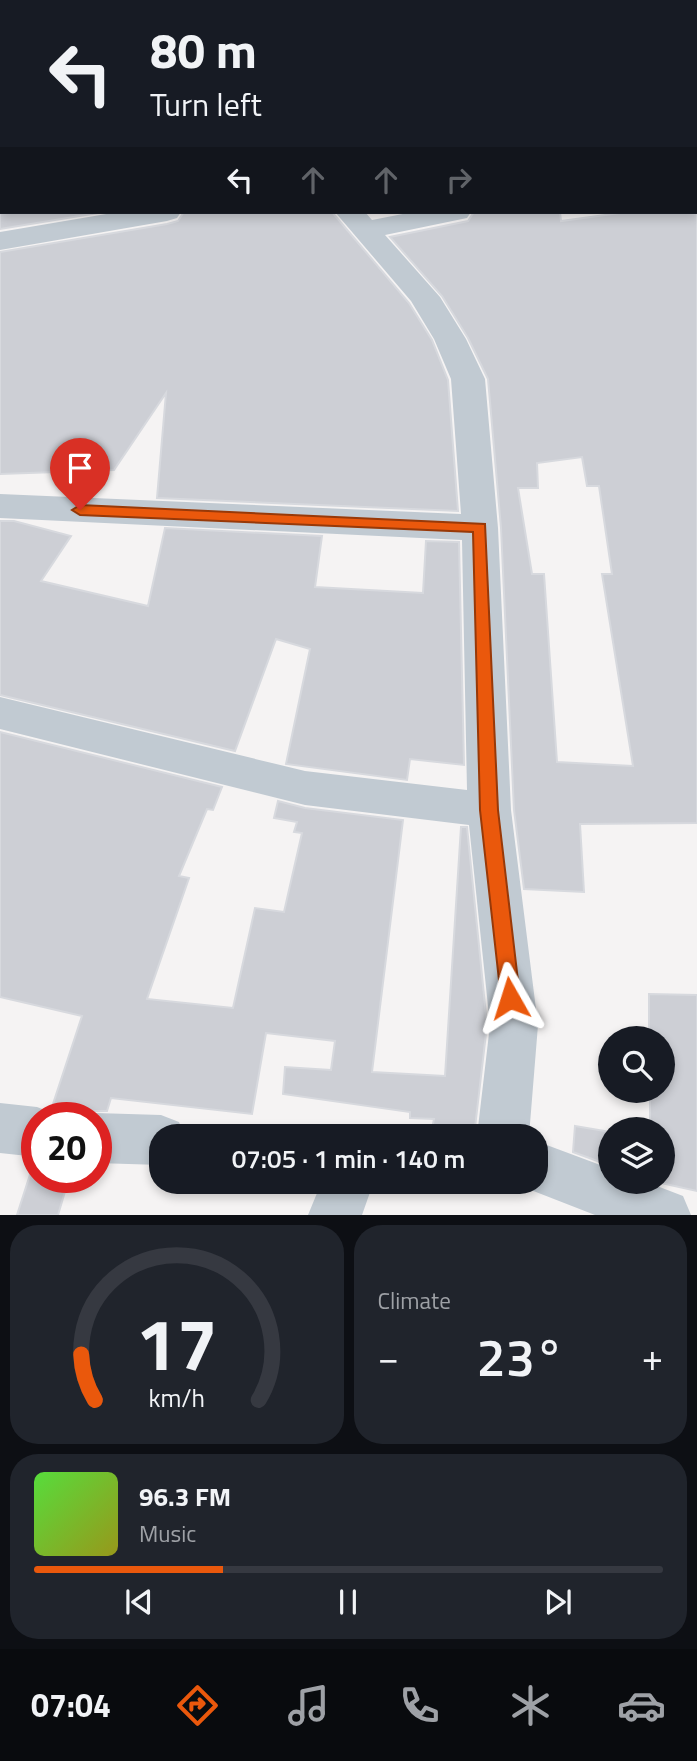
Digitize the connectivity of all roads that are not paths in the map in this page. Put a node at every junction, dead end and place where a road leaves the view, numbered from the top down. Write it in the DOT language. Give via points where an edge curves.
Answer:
graph roads {
  1 [pos="155,214"];
  2 [pos="435,214"];
  3 [pos="357,221"];
  4 [pos="0,241"];
  5 [pos="0,506"];
  6 [pos="480,527"];
  7 [pos="0,713"];
  8 [pos="489,810"];
  9 [pos="504,1124"];
  10 [pos="0,1128"];
  11 [pos="21,1130"];
  12 [pos="112,1138"];
  13 [pos="149,1140"];
  14 [pos="548,1172"];
  15 [pos="343,1194"];
  16 [pos="335,1215"];
  17 [pos="664,1215"];
  1 -- 4 [label="lane"];
  2 -- 3 [label="lane"];
  3 -- 6 [label="lane" via="424,297 468,379"];
  5 -- 6 [label="lane"];
  6 -- 8 [label="lane"];
  7 -- 8 [label="lane" via="306,788"];
  8 -- 9 [label="lane" via="514,1025"];
  10 -- 11 [label="lane"];
  12 -- 13 [label="lane"];
  14 -- 17 [label="lane"];
  15 -- 16 [label="lane"];
}
